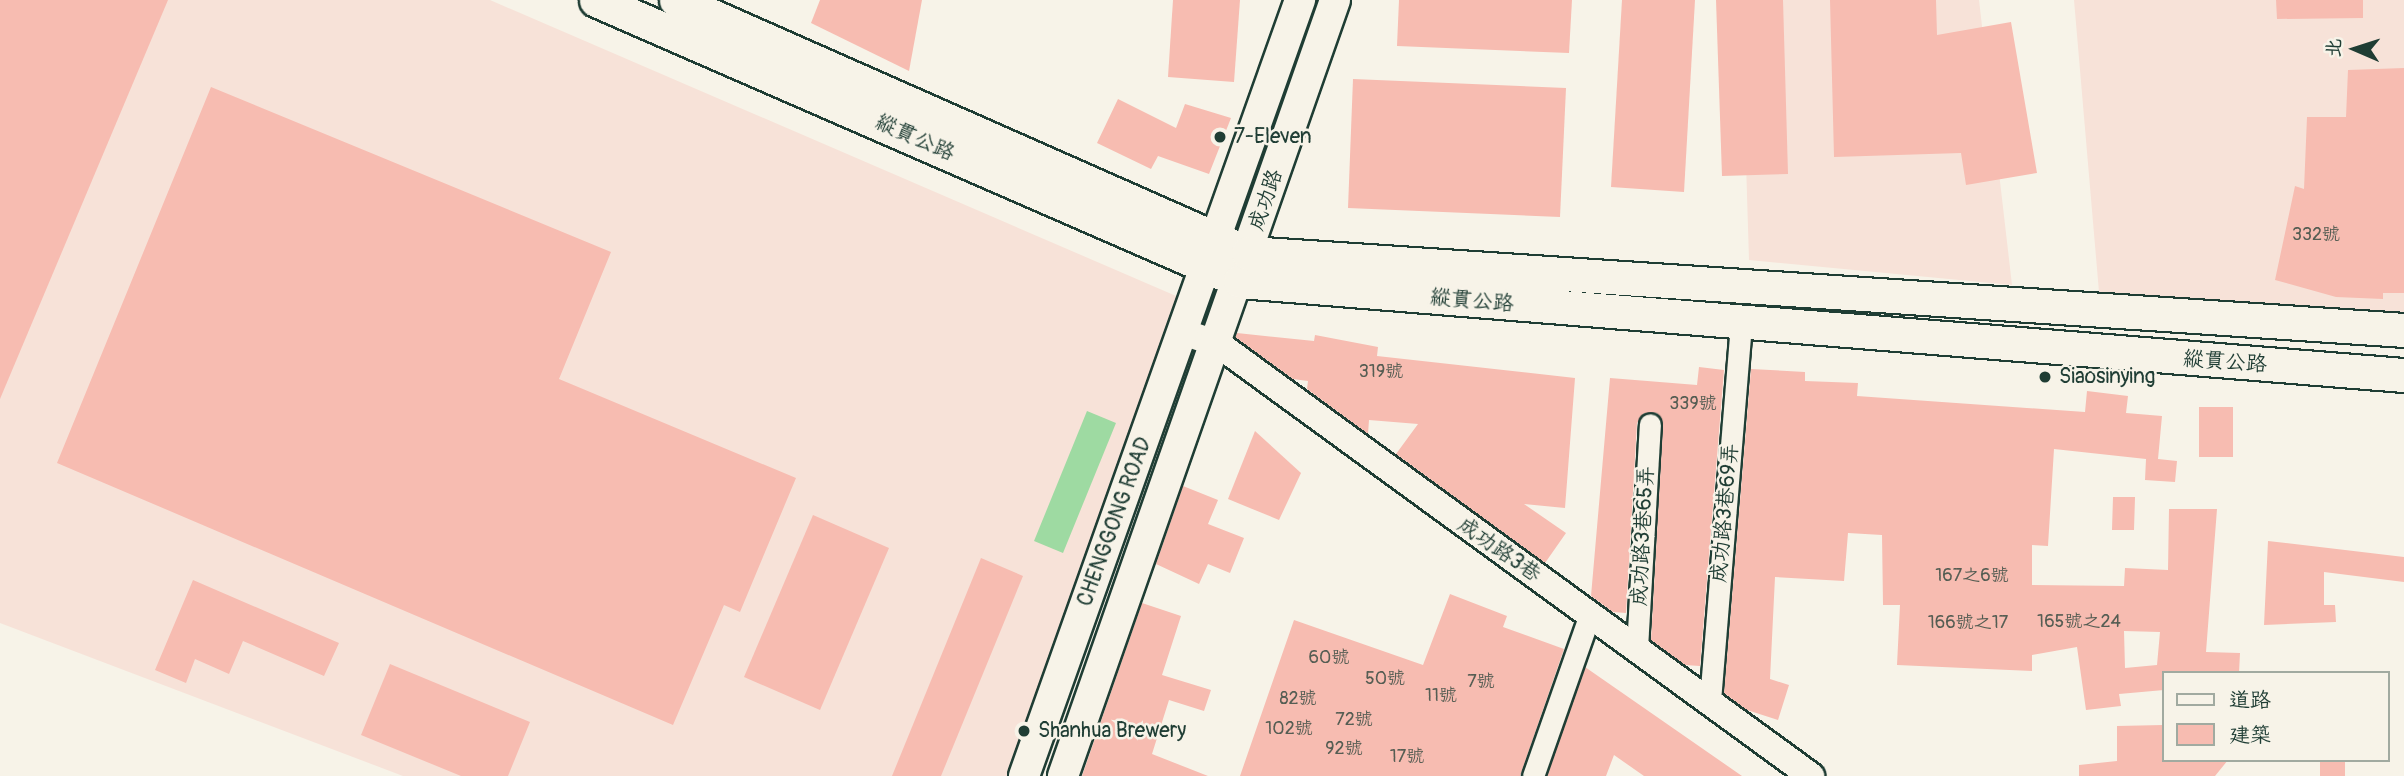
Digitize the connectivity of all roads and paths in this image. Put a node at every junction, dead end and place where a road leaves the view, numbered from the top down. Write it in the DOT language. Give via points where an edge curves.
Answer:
graph roads {
  1 [pos="596,0"];
  2 [pos="676,0"];
  3 [pos="1300,0"];
  4 [pos="1335,0"];
  5 [pos="1211,254"];
  6 [pos="1244,267"];
  7 [pos="1741,325"];
  8 [pos="2404,330"];
  9 [pos="1183,332"];
  10 [pos="1218,344"];
  11 [pos="2404,375"];
  12 [pos="1650,424"];
  13 [pos="1590,614"];
  14 [pos="1636,648"];
  15 [pos="1710,701"];
  16 [pos="1024,776"];
  17 [pos="1063,776"];
  18 [pos="1533,776"];
  19 [pos="1811,776"];
  1 -- 5 [label="main road, 縱貫公路"];
  2 -- 5 [label="main road, 縱貫公路"];
  3 -- 5 [label="main road, 成功路"];
  4 -- 6 [label="main road, 成功路"];
  5 -- 6 [label="main road, 縱貫公路"];
  5 -- 9 [label="main road, CHENGGONG ROAD"];
  6 -- 7 [label="main road, 縱貫公路"];
  6 -- 8 [label="main road, 縱貫公路"];
  6 -- 10 [label="main road, CHENGGONG ROAD"];
  7 -- 11 [label="main road, 縱貫公路"];
  7 -- 15 [label="street, 成功路3巷69弄"];
  9 -- 10 [label="street, 成功路3巷"];
  9 -- 16 [label="main road, CHENGGONG ROAD"];
  10 -- 13 [label="street, 成功路3巷"];
  10 -- 17 [label="main road, CHENGGONG ROAD"];
  12 -- 14 [label="street, 成功路3巷65弄"];
  13 -- 14 [label="street, 成功路3巷"];
  13 -- 18 [label="street"];
  14 -- 15 [label="street, 成功路3巷"];
  15 -- 19 [label="street, 成功路3巷"];
}
